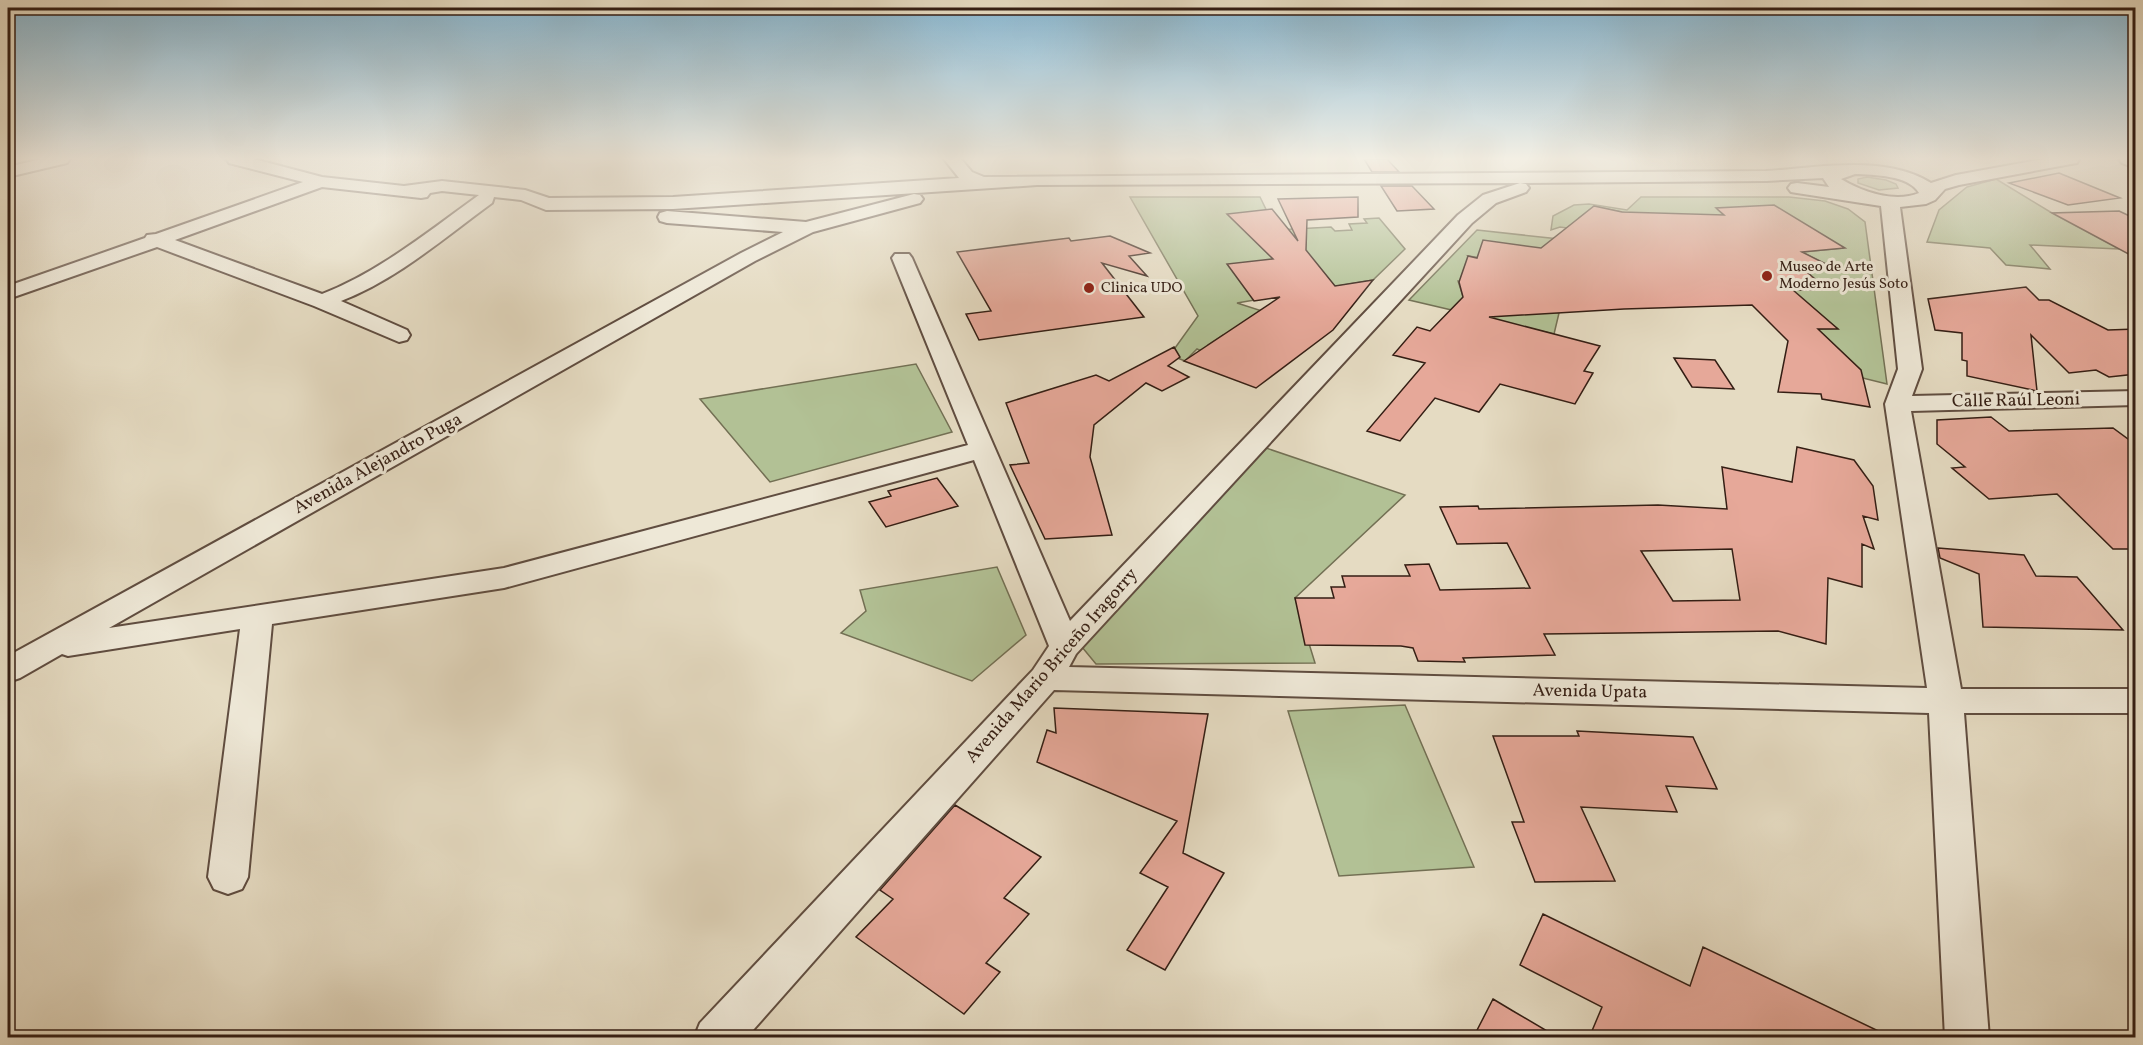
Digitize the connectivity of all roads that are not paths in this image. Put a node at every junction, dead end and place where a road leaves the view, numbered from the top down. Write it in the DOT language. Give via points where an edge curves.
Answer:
graph roads {
  1 [pos="246,208"];
  2 [pos="474,208"];
  3 [pos="582,208"];
  4 [pos="871,208"];
  5 [pos="1448,208"];
  6 [pos="1882,208"];
  7 [pos="717,222"];
  8 [pos="806,228"];
  9 [pos="154,239"];
  10 [pos="748,258"];
  11 [pos="902,258"];
  12 [pos="8,293"];
  13 [pos="322,301"];
  14 [pos="399,335"];
  15 [pos="2136,398"];
  16 [pos="1897,404"];
  17 [pos="981,450"];
  18 [pos="257,616"];
  19 [pos="1065,646"];
  20 [pos="48,648"];
  21 [pos="8,670"];
  22 [pos="1045,678"];
  23 [pos="1946,700"];
  24 [pos="2136,701"];
  25 [pos="228,878"];
  26 [pos="717,1038"];
  27 [pos="1967,1038"];
  1 -- 9 [label="street"];
  2 -- 13 [label="street" via="356,288"];
  3 -- 7 [label="street"];
  4 -- 8 [label="street"];
  5 -- 19 [label="street, Avenida Mario Briceño Iragorry"];
  6 -- 16 [label="street" via="1910,369"];
  7 -- 8 [label="street"];
  7 -- 10 [label="street" via="753,241 754,250"];
  8 -- 10 [label="street, Avenida Alejandro Puga"];
  9 -- 12 [label="street"];
  9 -- 13 [label="street"];
  10 -- 20 [label="street, Avenida Alejandro Puga"];
  11 -- 17 [label="street"];
  13 -- 14 [label="street"];
  15 -- 16 [label="street, Calle Raúl Leoni"];
  16 -- 23 [label="street"];
  17 -- 18 [label="street" via="504,578"];
  17 -- 19 [label="street"];
  18 -- 20 [label="street"];
  18 -- 25 [label="street"];
  19 -- 22 [label="street, Avenida Mario Briceño Iragorry"];
  20 -- 21 [label="street, Avenida Alejandro Puga"];
  22 -- 23 [label="street, Avenida Upata"];
  22 -- 26 [label="street, Avenida Mario Briceño Iragorry"];
  23 -- 24 [label="street, Avenida Upata"];
  23 -- 27 [label="street"];
}
